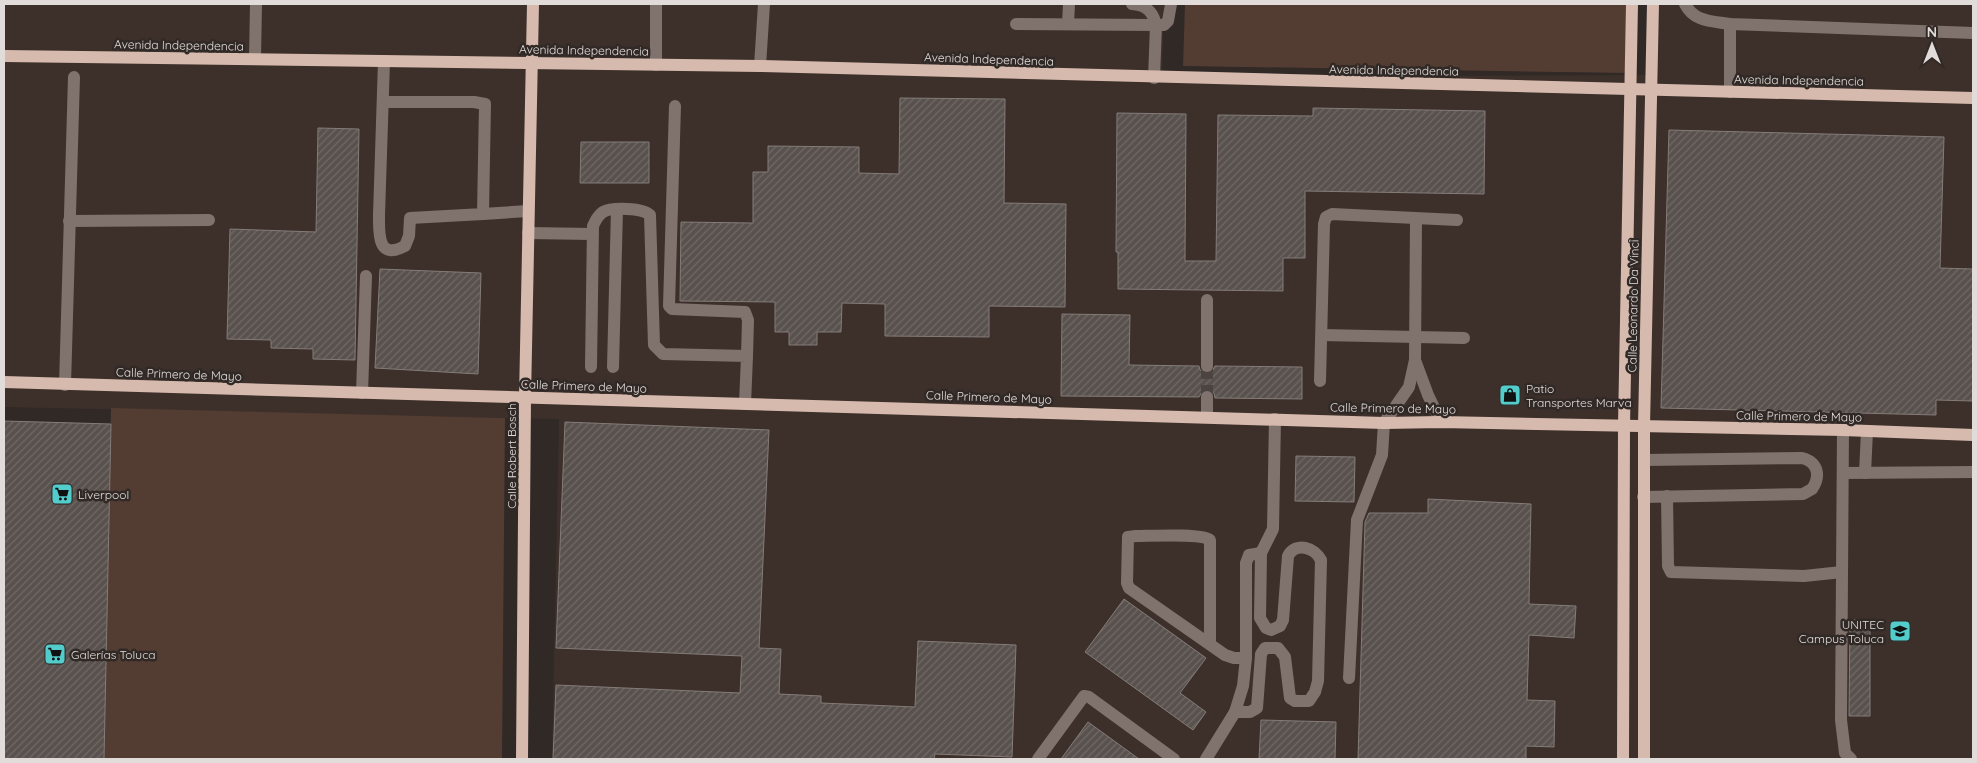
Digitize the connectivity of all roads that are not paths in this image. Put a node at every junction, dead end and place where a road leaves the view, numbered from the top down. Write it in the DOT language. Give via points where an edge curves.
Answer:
graph roads {
  1 [pos="256,4"];
  2 [pos="533,4"];
  3 [pos="656,4"];
  4 [pos="764,4"];
  5 [pos="1069,4"];
  6 [pos="1132,4"];
  7 [pos="1170,4"];
  8 [pos="1632,4"];
  9 [pos="1653,4"];
  10 [pos="1686,4"];
  11 [pos="1016,24"];
  12 [pos="1068,24"];
  13 [pos="1730,24"];
  14 [pos="1156,25"];
  15 [pos="1973,33"];
  16 [pos="4,56"];
  17 [pos="255,59"];
  18 [pos="384,61"];
  19 [pos="532,64"];
  20 [pos="656,65"];
  21 [pos="760,66"];
  22 [pos="74,77"];
  23 [pos="1154,78"];
  24 [pos="1629,90"];
  25 [pos="1651,90"];
  26 [pos="1730,92"];
  27 [pos="1973,98"];
  28 [pos="383,102"];
  29 [pos="675,106"];
  30 [pos="616,209"];
  31 [pos="528,211"];
  32 [pos="483,214"];
  33 [pos="1416,219"];
  34 [pos="209,220"];
  35 [pos="1458,220"];
  36 [pos="69,221"];
  37 [pos="528,233"];
  38 [pos="592,234"];
  39 [pos="366,276"];
  40 [pos="1207,300"];
  41 [pos="1322,335"];
  42 [pos="1415,336"];
  43 [pos="1464,338"];
  44 [pos="746,356"];
  45 [pos="1415,360"];
  46 [pos="1207,366"];
  47 [pos="591,367"];
  48 [pos="613,367"];
  49 [pos="1320,381"];
  50 [pos="4,382"];
  51 [pos="65,385"];
  52 [pos="362,393"];
  53 [pos="1207,397"];
  54 [pos="525,398"];
  55 [pos="745,404"];
  56 [pos="1206,417"];
  57 [pos="1275,419"];
  58 [pos="1384,422"];
  59 [pos="1441,422"];
  60 [pos="1624,426"];
  61 [pos="1644,426"];
  62 [pos="1843,430"];
  63 [pos="1867,431"];
  64 [pos="1973,435"];
  65 [pos="1644,460"];
  66 [pos="1973,472"];
  67 [pos="1843,473"];
  68 [pos="1865,473"];
  69 [pos="1668,496"];
  70 [pos="1643,497"];
  71 [pos="1261,552"];
  72 [pos="1842,572"];
  73 [pos="1210,644"];
  74 [pos="1246,658"];
  75 [pos="1349,678"];
  76 [pos="1235,712"];
  77 [pos="522,759"];
  78 [pos="1038,759"];
  79 [pos="1174,759"];
  80 [pos="1206,759"];
  81 [pos="1623,759"];
  82 [pos="1644,759"];
  83 [pos="1850,759"];
  1 -- 17 [label="lane"];
  2 -- 19 [label="main road, Calle Robert Bosch"];
  3 -- 20 [label="lane"];
  4 -- 21 [label="lane"];
  5 -- 12 [label="lane"];
  6 -- 14 [label="lane" via="1152,12"];
  7 -- 14 [label="lane" via="1168,21 1164,25"];
  8 -- 24 [label="main road, Calle Leonardo Da Vinci"];
  9 -- 25 [label="main road, Calle Leonardo Da Vinci"];
  10 -- 13 [label="lane" via="1699,19"];
  11 -- 12 [label="lane"];
  12 -- 14 [label="lane"];
  13 -- 15 [label="lane"];
  13 -- 26 [label="lane"];
  14 -- 23 [label="lane"];
  16 -- 17 [label="main road, Avenida Independencia"];
  17 -- 18 [label="main road, Avenida Independencia"];
  18 -- 19 [label="main road, Avenida Independencia"];
  18 -- 28 [label="lane"];
  19 -- 20 [label="main road, Avenida Independencia"];
  19 -- 31 [label="main road, Calle Robert Bosch"];
  20 -- 21 [label="main road, Avenida Independencia"];
  21 -- 23 [label="main road, Avenida Independencia"];
  22 -- 36 [label="lane"];
  23 -- 24 [label="main road, Avenida Independencia"];
  24 -- 25 [label="main road, Avenida Independencia"];
  24 -- 60 [label="main road, Calle Leonardo Da Vinci"];
  25 -- 26 [label="main road, Avenida Independencia"];
  25 -- 61 [label="main road, Calle Leonardo Da Vinci"];
  26 -- 27 [label="main road, Avenida Independencia"];
  28 -- 32 [label="lane" via="485,104"];
  28 -- 32 [label="lane" via="381,244 388,248 405,246 410,218"];
  29 -- 44 [label="lane" via="669,306 672,309 745,312 748,320"];
  30 -- 38 [label="lane" via="601,213 596,218"];
  30 -- 44 [label="lane" via="644,210 650,215 653,339 659,352 666,355"];
  30 -- 48 [label="lane"];
  31 -- 32 [label="lane"];
  31 -- 37 [label="main road, Calle Robert Bosch"];
  33 -- 35 [label="lane"];
  33 -- 41 [label="lane" via="1332,214 1326,217"];
  33 -- 42 [label="lane"];
  34 -- 36 [label="lane"];
  36 -- 51 [label="lane"];
  37 -- 38 [label="lane"];
  37 -- 54 [label="main road, Calle Robert Bosch"];
  38 -- 47 [label="lane"];
  39 -- 52 [label="lane"];
  40 -- 46 [label="lane"];
  41 -- 42 [label="lane"];
  41 -- 49 [label="lane"];
  42 -- 43 [label="lane"];
  42 -- 45 [label="lane"];
  44 -- 55 [label="lane"];
  45 -- 58 [label="lane" via="1409,387"];
  45 -- 59 [label="lane"];
  50 -- 51 [label="main road, Calle Primero de Mayo"];
  51 -- 52 [label="main road, Calle Primero de Mayo"];
  52 -- 54 [label="main road, Calle Primero de Mayo"];
  53 -- 56 [label="lane"];
  54 -- 55 [label="main road, Calle Primero de Mayo"];
  54 -- 77 [label="main road, Calle Robert Bosch"];
  55 -- 56 [label="main road, Calle Primero de Mayo"];
  56 -- 57 [label="main road, Calle Primero de Mayo"];
  57 -- 58 [label="main road, Calle Primero de Mayo"];
  57 -- 71 [label="lane" via="1274,522"];
  58 -- 59 [label="main road, Calle Primero de Mayo"];
  58 -- 75 [label="lane" via="1382,455 1356,520"];
  59 -- 60 [label="main road, Calle Primero de Mayo"];
  60 -- 61 [label="main road, Calle Primero de Mayo"];
  60 -- 81 [label="main road, Calle Leonardo Da Vinci"];
  61 -- 62 [label="main road, Calle Primero de Mayo"];
  61 -- 65 [label="main road, Calle Leonardo Da Vinci"];
  62 -- 63 [label="main road, Calle Primero de Mayo"];
  62 -- 67 [label="lane"];
  63 -- 64 [label="main road, Calle Primero de Mayo"];
  63 -- 68 [label="lane"];
  65 -- 69 [label="lane" via="1802,458 1810,460 1816,469 1814,485 1803,494"];
  65 -- 70 [label="main road, Calle Leonardo Da Vinci"];
  66 -- 68 [label="lane"];
  67 -- 68 [label="lane"];
  67 -- 72 [label="lane"];
  69 -- 70 [label="lane"];
  69 -- 72 [label="lane" via="1668,566 1671,572 1804,576"];
  70 -- 82 [label="main road, Calle Leonardo Da Vinci"];
  71 -- 74 [label="lane" via="1250,555 1246,563"];
  71 -- 76 [label="lane" via="1260,618 1271,630 1280,626 1283,620 1290,552 1300,548 1311,549 1321,560 1318,681 1309,701 1292,700 1285,657 1278,648 1265,648 1261,654 1257,708 1250,712"];
  72 -- 83 [label="lane" via="1841,720 1845,753"];
  73 -- 73 [label="lane" via="1129,588 1126,583 1128,538 1194,536 1210,540"];
  73 -- 74 [label="lane" via="1229,657"];
  74 -- 76 [label="lane" via="1243,686"];
  76 -- 80 [label="lane"];
  78 -- 79 [label="lane" via="1083,697 1087,696"];
}
